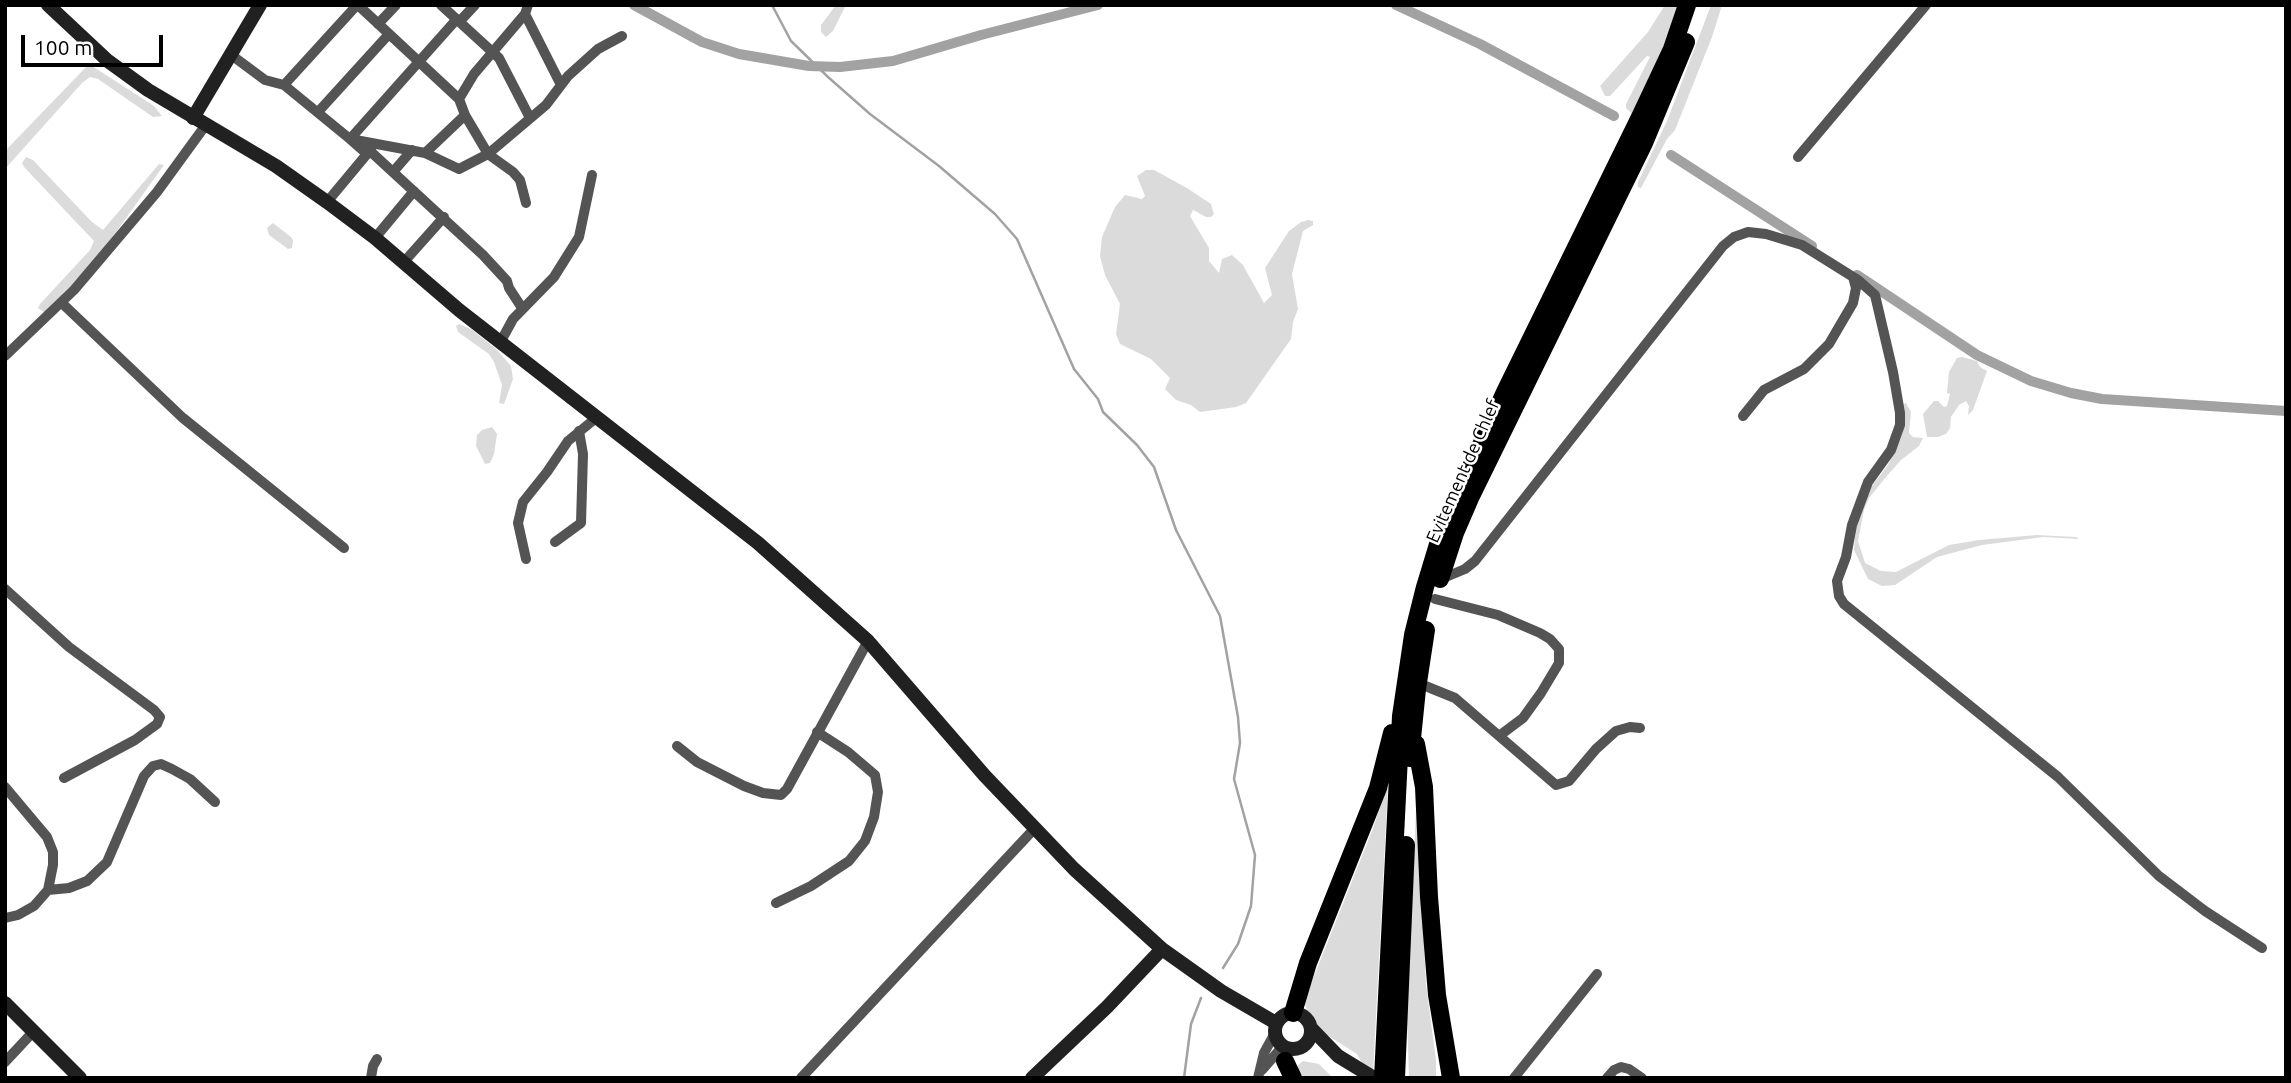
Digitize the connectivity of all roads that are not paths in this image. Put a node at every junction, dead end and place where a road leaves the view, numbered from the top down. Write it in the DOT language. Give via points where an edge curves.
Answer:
graph roads {
  1 [pos="48,5"];
  2 [pos="260,5"];
  3 [pos="358,5"];
  4 [pos="396,5"];
  5 [pos="441,5"];
  6 [pos="475,5"];
  7 [pos="1687,5"];
  8 [pos="1698,5"];
  9 [pos="1926,5"];
  10 [pos="526,10"];
  11 [pos="458,21"];
  12 [pos="378,24"];
  13 [pos="389,34"];
  14 [pos="622,36"];
  15 [pos="492,52"];
  16 [pos="230,54"];
  17 [pos="418,62"];
  18 [pos="265,80"];
  19 [pos="284,85"];
  20 [pos="561,85"];
  21 [pos="299,96"];
  22 [pos="459,99"];
  23 [pos="318,112"];
  24 [pos="465,115"];
  25 [pos="530,118"];
  26 [pos="199,122"];
  27 [pos="350,138"];
  28 [pos="371,149"];
  29 [pos="412,150"];
  30 [pos="425,153"];
  31 [pos="488,154"];
  32 [pos="1798,157"];
  33 [pos="393,172"];
  34 [pos="592,175"];
  35 [pos="414,191"];
  36 [pos="327,202"];
  37 [pos="526,203"];
  38 [pos="443,217"];
  39 [pos="375,238"];
  40 [pos="402,263"];
  41 [pos="1853,277"];
  42 [pos="63,304"];
  43 [pos="522,308"];
  44 [pos="501,341"];
  45 [pos="5,356"];
  46 [pos="1743,416"];
  47 [pos="596,418"];
  48 [pos="579,431"];
  49 [pos="555,542"];
  50 [pos="344,548"];
  51 [pos="526,559"];
  52 [pos="1440,579"];
  53 [pos="5,589"];
  54 [pos="1435,599"];
  55 [pos="868,641"];
  56 [pos="1411,682"];
  57 [pos="1413,724"];
  58 [pos="1640,727"];
  59 [pos="817,732"];
  60 [pos="1499,736"];
  61 [pos="677,746"];
  62 [pos="64,778"];
  63 [pos="5,787"];
  64 [pos="215,802"];
  65 [pos="1035,828"];
  66 [pos="48,890"];
  67 [pos="776,903"];
  68 [pos="5,918"];
  69 [pos="2262,948"];
  70 [pos="1162,949"];
  71 [pos="1597,974"];
  72 [pos="5,1003"];
  73 [pos="1293,1013"];
  74 [pos="1275,1028"];
  75 [pos="1311,1028"];
  76 [pos="33,1032"];
  77 [pos="1338,1056"];
  78 [pos="1288,1057"];
  79 [pos="377,1059"];
  80 [pos="5,1062"];
  81 [pos="1260,1074"];
  82 [pos="1387,1076"];
  83 [pos="80,1078"];
  84 [pos="371,1078"];
  85 [pos="801,1078"];
  86 [pos="1032,1078"];
  87 [pos="1293,1078"];
  88 [pos="1451,1078"];
  89 [pos="1514,1078"];
  90 [pos="1607,1078"];
  91 [pos="1642,1078"];
  1 -- 26 [label="main road" via="108,61"];
  2 -- 16 [label="main road"];
  3 -- 12 [label="street"];
  3 -- 19 [label="street"];
  4 -- 12 [label="street"];
  5 -- 11 [label="street"];
  6 -- 11 [label="street"];
  7 -- 56 [label="highway, Evitement de Chlef" via="1652,93 1442,531 1416,623"];
  8 -- 52 [label="highway, Evitement de Chlef" via="1679,64 1644,143 1471,496"];
  9 -- 32 [label="street"];
  10 -- 15 [label="street"];
  10 -- 20 [label="street"];
  11 -- 15 [label="street"];
  11 -- 17 [label="street"];
  12 -- 13 [label="street"];
  13 -- 17 [label="street"];
  13 -- 23 [label="street"];
  14 -- 20 [label="street" via="598,49"];
  15 -- 22 [label="street"];
  15 -- 25 [label="street"];
  16 -- 18 [label="street"];
  16 -- 26 [label="main road"];
  17 -- 22 [label="street"];
  17 -- 27 [label="street"];
  18 -- 19 [label="street"];
  18 -- 21 [label="street" via="285,94"];
  19 -- 21 [label="street"];
  20 -- 25 [label="street"];
  21 -- 23 [label="street"];
  22 -- 24 [label="street"];
  23 -- 27 [label="street"];
  24 -- 30 [label="street"];
  24 -- 31 [label="street"];
  25 -- 31 [label="street"];
  26 -- 36 [label="main road"];
  26 -- 42 [label="street" via="157,192"];
  27 -- 28 [label="street"];
  28 -- 29 [label="street"];
  28 -- 33 [label="street"];
  28 -- 36 [label="street"];
  29 -- 30 [label="street"];
  29 -- 33 [label="street"];
  30 -- 31 [label="street" via="459,169"];
  31 -- 37 [label="street" via="517,175"];
  33 -- 35 [label="street"];
  34 -- 43 [label="street" via="579,237 554,277"];
  35 -- 38 [label="street"];
  35 -- 39 [label="street"];
  36 -- 39 [label="main road"];
  38 -- 40 [label="street"];
  38 -- 43 [label="street" via="507,281"];
  39 -- 40 [label="main road"];
  40 -- 44 [label="main road"];
  41 -- 46 [label="street" via="1853,303 1829,344 1804,369 1764,390"];
  41 -- 52 [label="street" via="1783,238 1748,232 1734,237 1475,561"];
  41 -- 69 [label="street" via="1872,291 1878,303 1900,425 1891,450 1868,482 1856,510 1837,580 1839,596 1854,613 2058,777 2159,876"];
  42 -- 45 [label="street"];
  42 -- 50 [label="street" via="183,418"];
  43 -- 44 [label="street"];
  44 -- 47 [label="main road"];
  47 -- 48 [label="street"];
  47 -- 55 [label="main road" via="758,543"];
  48 -- 49 [label="street" via="581,523"];
  48 -- 51 [label="street" via="523,502 518,523"];
  52 -- 54 [label="highway, Evitement de Chlef"];
  53 -- 62 [label="street" via="69,647 160,717 135,740"];
  54 -- 56 [label="highway, Evitement de Chlef"];
  54 -- 60 [label="street" via="1498,615 1540,633 1559,649 1556,670 1529,710 1516,726"];
  55 -- 59 [label="street"];
  55 -- 65 [label="main road"];
  56 -- 57 [label="highway, Evitement de Chlef"];
  56 -- 60 [label="street" via="1455,698"];
  56 -- 73 [label="highway" via="1378,788 1308,963"];
  56 -- 82 [label="highway, Evitement de Chlef" via="1401,716"];
  57 -- 82 [label="highway, Evitement de Chlef"];
  57 -- 88 [label="highway" via="1424,787 1437,995"];
  58 -- 60 [label="street" via="1615,731 1560,785 1550,782"];
  59 -- 61 [label="street" via="787,789 778,796 744,786"];
  59 -- 67 [label="street" via="875,775 874,817 865,842 849,861"];
  63 -- 66 [label="street" via="51,844"];
  64 -- 66 [label="street" via="190,779 161,764 153,766 146,772 107,862 87,881"];
  65 -- 70 [label="main road"];
  65 -- 85 [label="street"];
  66 -- 68 [label="street" via="27,911"];
  70 -- 74 [label="main road"];
  70 -- 86 [label="main road"];
  71 -- 89 [label="street"];
  72 -- 76 [label="main road"];
  73 -- 74 [label="main road" via="1283,1016"];
  73 -- 75 [label="main road" via="1303,1016"];
  74 -- 78 [label="main road"];
  74 -- 81 [label="street"];
  75 -- 77 [label="main road"];
  75 -- 78 [label="main road" via="1310,1038"];
  76 -- 80 [label="street"];
  76 -- 83 [label="main road"];
  77 -- 78 [label="main road" via="1318,1050"];
  77 -- 82 [label="main road"];
  78 -- 81 [label="street"];
  78 -- 87 [label="highway"];
  79 -- 84 [label="street"];
  90 -- 91 [label="street" via="1621,1068"];
}
